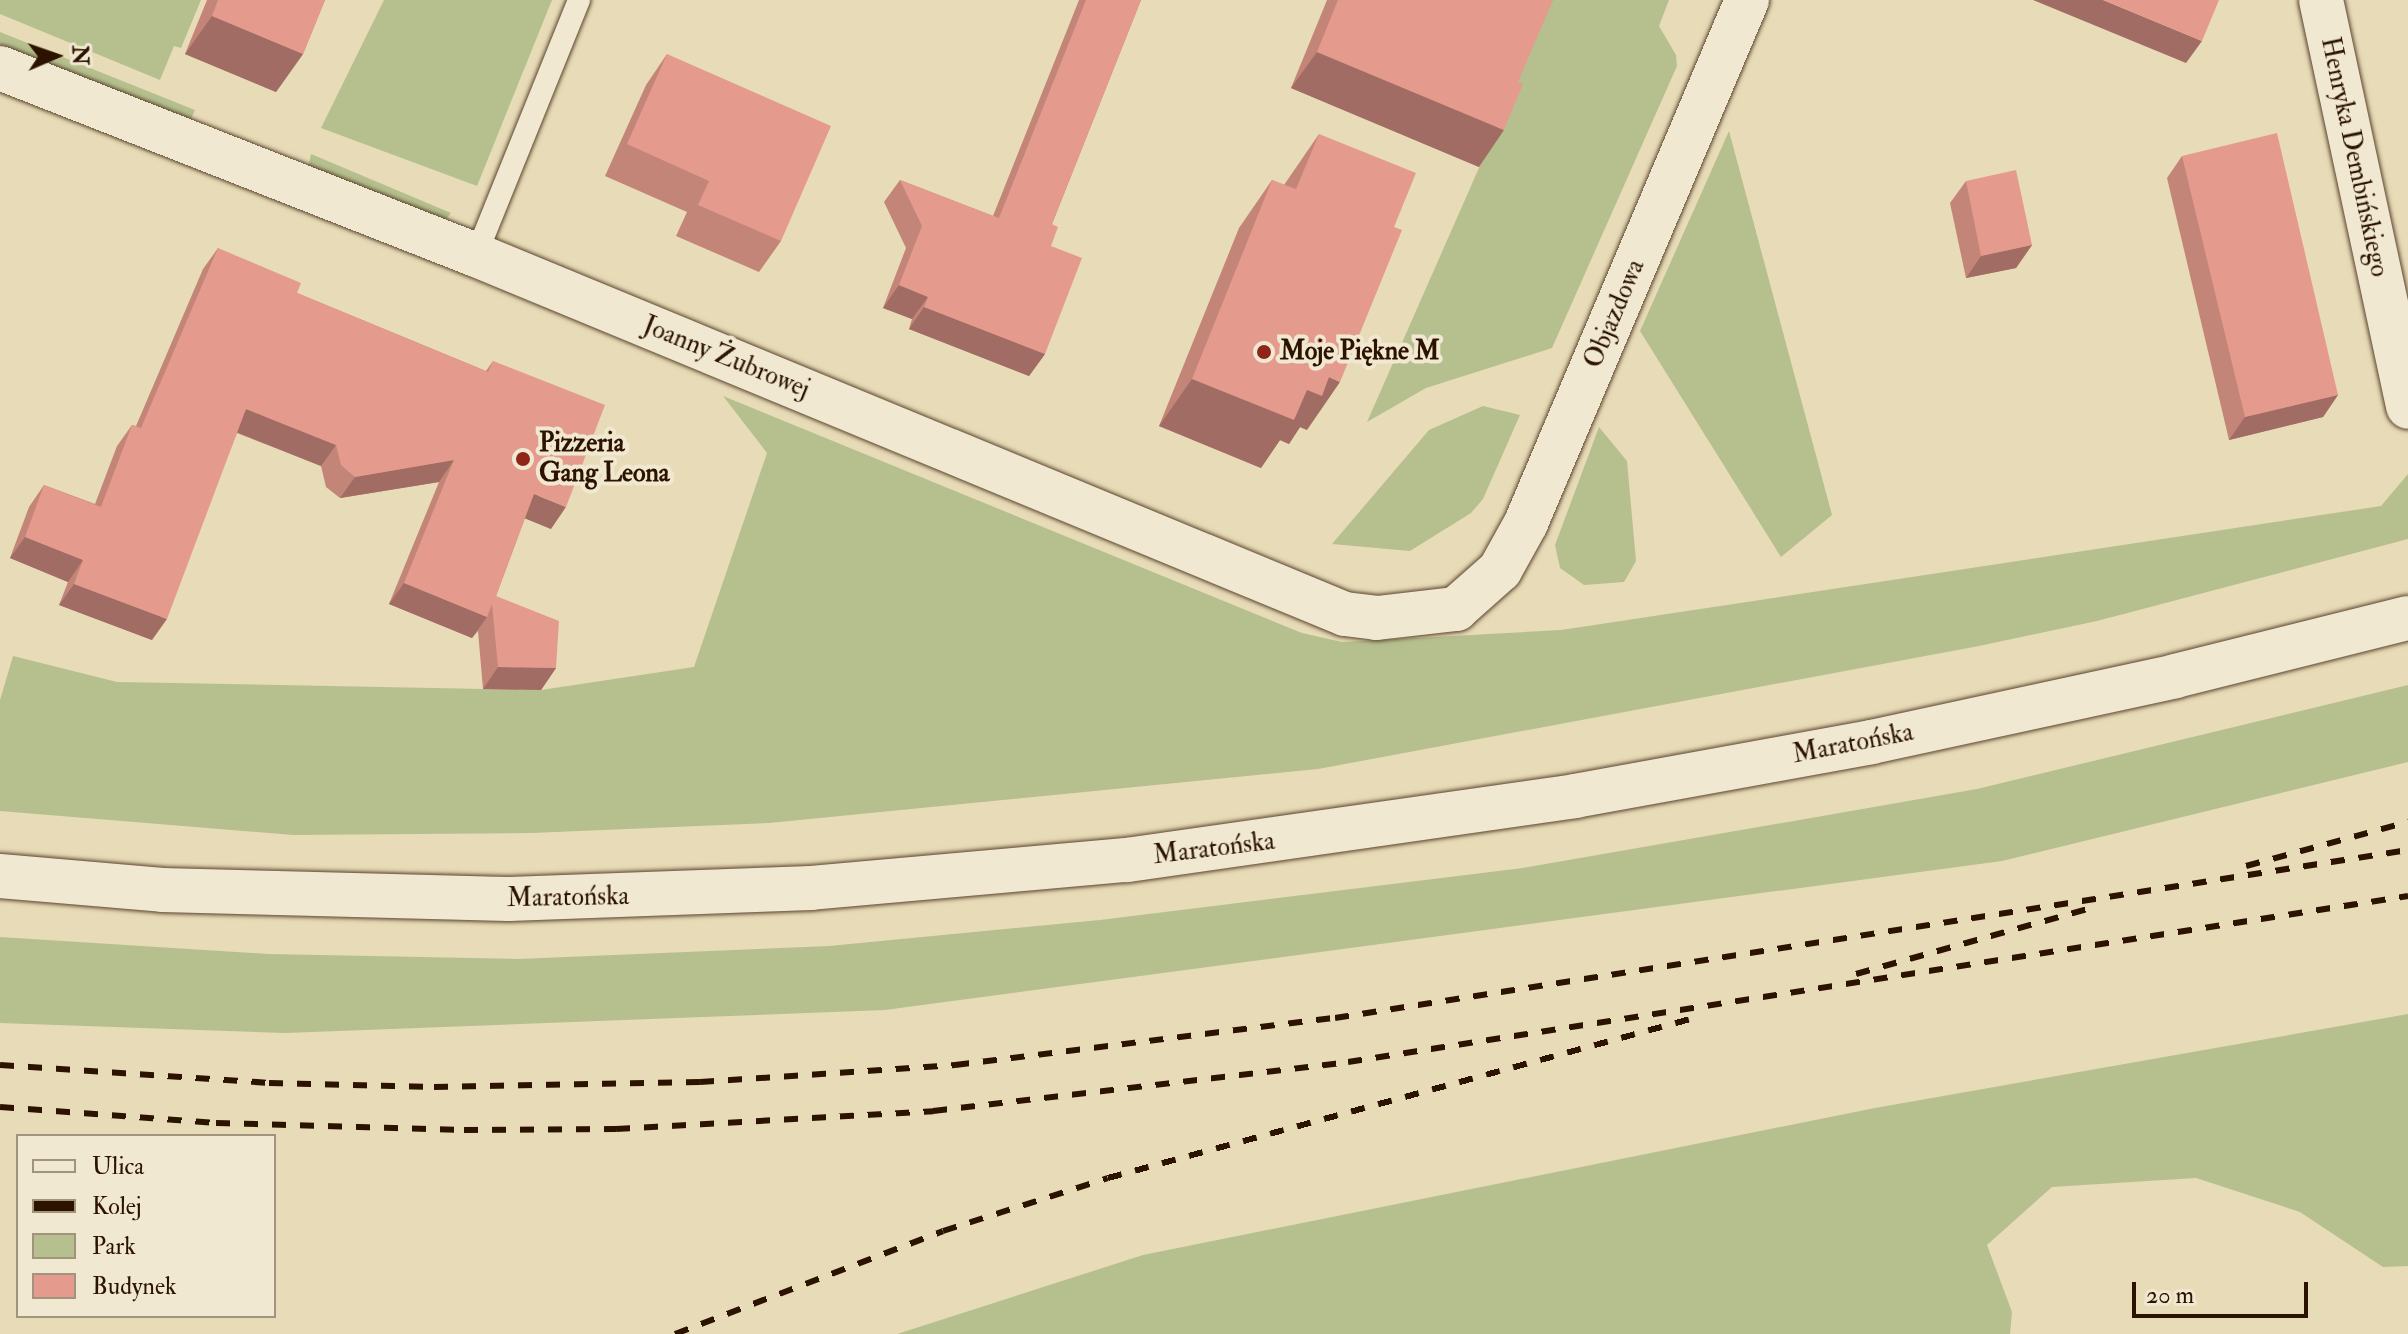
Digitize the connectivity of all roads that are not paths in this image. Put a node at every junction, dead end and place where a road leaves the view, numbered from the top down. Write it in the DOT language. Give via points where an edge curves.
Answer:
graph roads {
  1 [pos="579,0"];
  2 [pos="1747,0"];
  3 [pos="2321,0"];
  4 [pos="0,68"];
  5 [pos="476,255"];
  6 [pos="2408,407"];
  7 [pos="1456,609"];
  8 [pos="2408,618"];
  9 [pos="0,876"];
  1 -- 5 [label="lane"];
  2 -- 7 [label="street, Objazdowa" via="1526,523 1500,570"];
  3 -- 6 [label="street, Henryka Dembińskiego"];
  4 -- 5 [label="street, Joanny Żubrowej"];
  5 -- 7 [label="street, Joanny Żubrowej" via="1345,614 1377,618"];
  8 -- 9 [label="street, Maratońska" via="2175,676 1871,742 1575,796 1112,861 811,888 509,899 162,890"];
}
